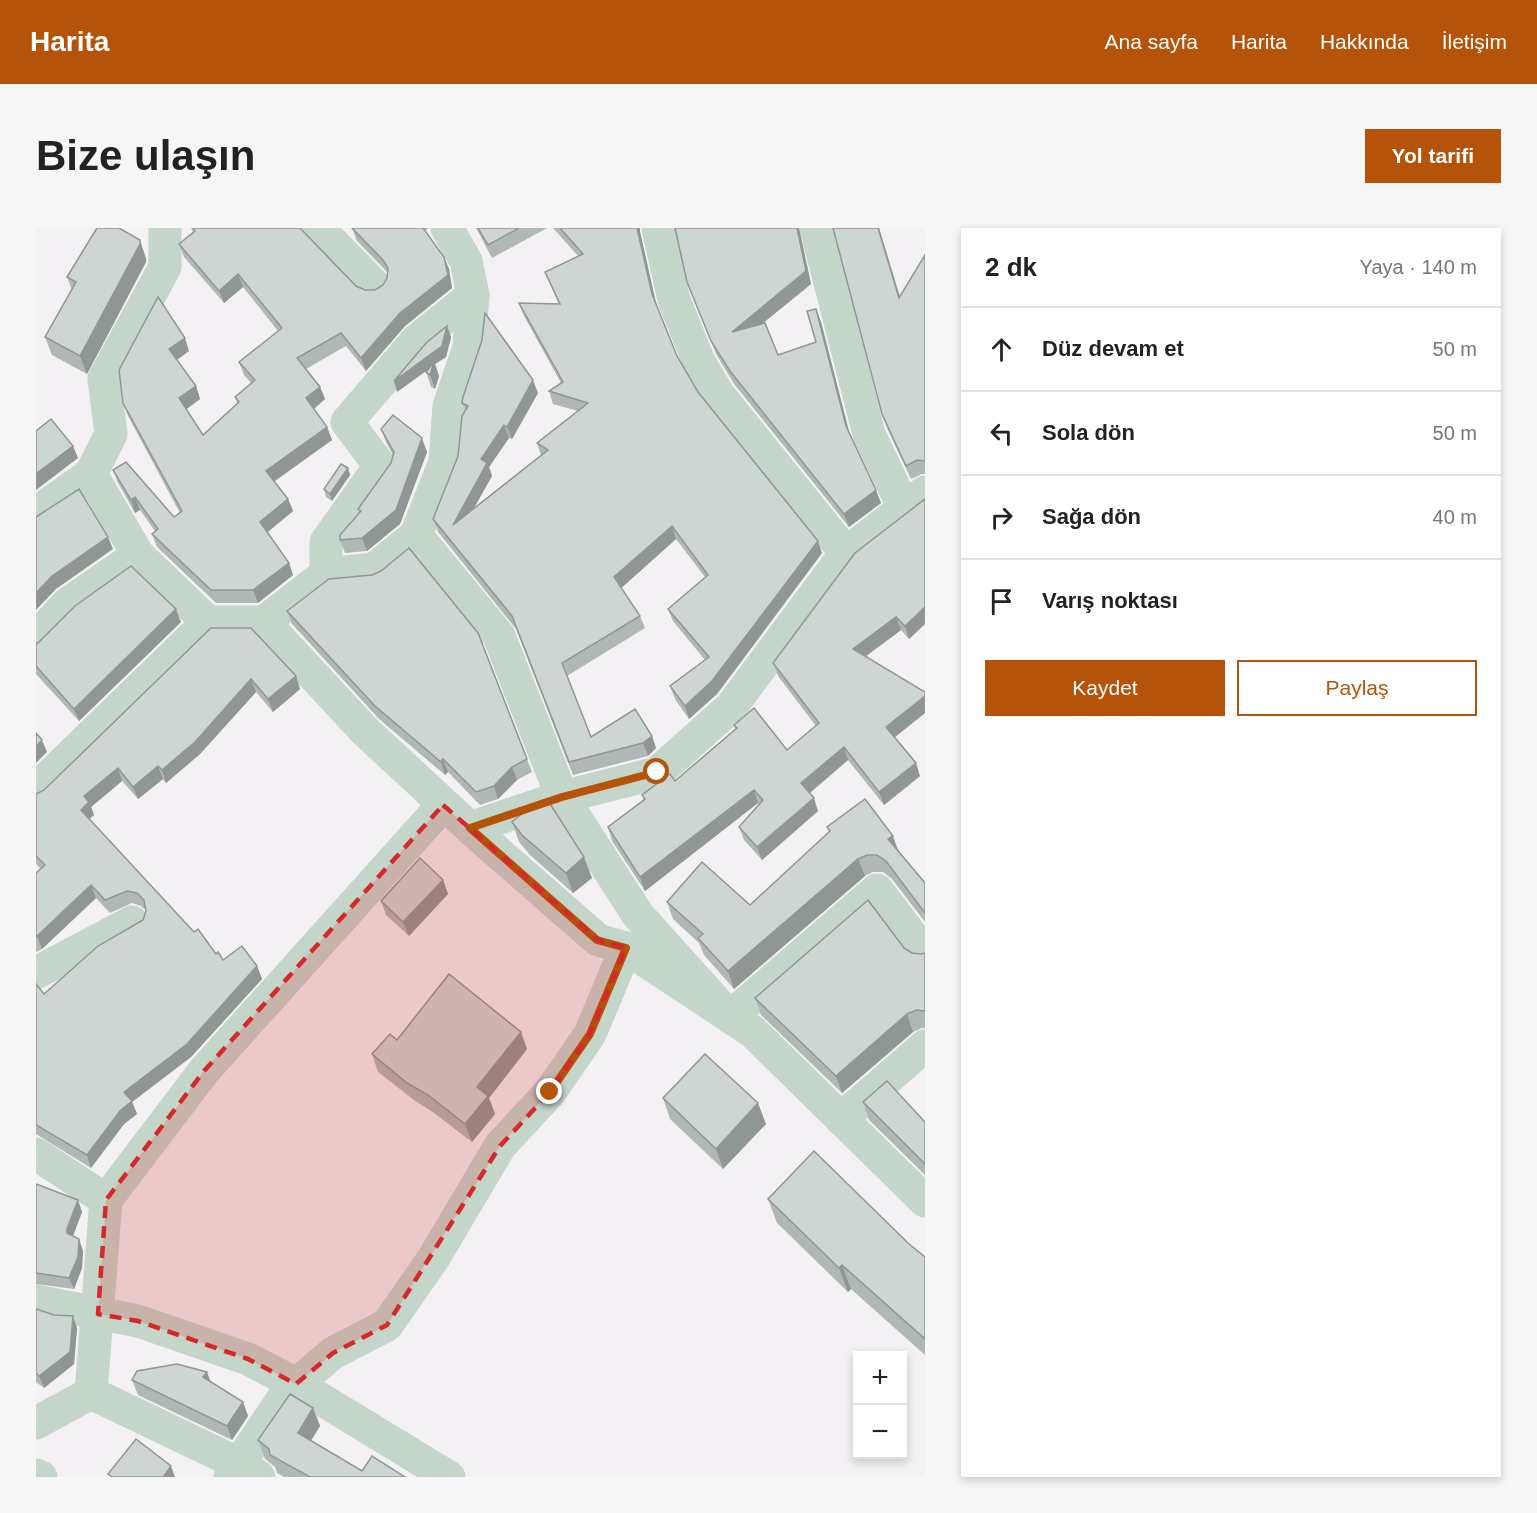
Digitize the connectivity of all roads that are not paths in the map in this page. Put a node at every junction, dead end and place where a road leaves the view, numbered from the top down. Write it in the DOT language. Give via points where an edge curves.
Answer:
graph roads {
  1 [pos="165,228"];
  2 [pos="318,228"];
  3 [pos="447,228"];
  4 [pos="658,228"];
  5 [pos="816,228"];
  6 [pos="374,285"];
  7 [pos="473,295"];
  8 [pos="91,474"];
  9 [pos="914,500"];
  10 [pos="36,513"];
  11 [pos="416,535"];
  12 [pos="846,553"];
  13 [pos="138,555"];
  14 [pos="326,574"];
  15 [pos="208,622"];
  16 [pos="264,622"];
  17 [pos="36,638"];
  18 [pos="36,789"];
  19 [pos="562,797"];
  20 [pos="443,805"];
  21 [pos="470,828"];
  22 [pos="132,922"];
  23 [pos="626,948"];
  24 [pos="925,953"];
  25 [pos="36,972"];
  26 [pos="730,1017"];
  27 [pos="925,1046"];
  28 [pos="841,1119"];
  29 [pos="36,1154"];
  30 [pos="106,1200"];
  31 [pos="925,1201"];
  32 [pos="36,1301"];
  33 [pos="98,1314"];
  34 [pos="296,1384"];
  35 [pos="92,1392"];
  36 [pos="36,1423"];
  37 [pos="242,1472"];
  38 [pos="36,1475"];
  39 [pos="41,1477"];
  40 [pos="448,1477"];
  1 -- 8 [label="street" via="165,267 104,379 111,434"];
  2 -- 6 [label="street"];
  3 -- 7 [label="street" via="466,261"];
  4 -- 12 [label="street" via="674,300 699,362 718,395"];
  5 -- 9 [label="street" via="869,434"];
  7 -- 11 [label="street" via="469,347 449,406 445,462"];
  7 -- 14 [label="street" via="417,340 347,422 380,466 326,543"];
  8 -- 10 [label="street"];
  8 -- 13 [label="street"];
  9 -- 12 [label="street"];
  11 -- 14 [label="street" via="374,569"];
  11 -- 19 [label="street" via="499,636"];
  12 -- 19 [label="street" via="731,707 657,772"];
  13 -- 15 [label="street"];
  13 -- 17 [label="street" via="67,604"];
  14 -- 16 [label="street"];
  15 -- 16 [label="street"];
  15 -- 18 [label="street"];
  16 -- 20 [label="street" via="366,732"];
  19 -- 21 [label="street"];
  19 -- 26 [label="street" via="638,915"];
  20 -- 21 [label="street"];
  20 -- 30 [label="street" via="204,1071"];
  21 -- 23 [label="street" via="597,940"];
  22 -- 25 [label="street"];
  23 -- 26 [label="street"];
  23 -- 34 [label="street" via="590,1034 550,1092 500,1146 433,1259 387,1325 333,1353"];
  24 -- 26 [label="street" via="877,890"];
  26 -- 28 [label="street" via="753,1032"];
  27 -- 28 [label="street"];
  28 -- 31 [label="street"];
  29 -- 30 [label="street"];
  30 -- 33 [label="street"];
  32 -- 33 [label="street"];
  33 -- 34 [label="street" via="138,1321 248,1359"];
  33 -- 35 [label="street"];
  34 -- 37 [label="street" via="288,1391"];
  34 -- 40 [label="street"];
  35 -- 36 [label="street"];
  35 -- 37 [label="street"];
  38 -- 39 [label="street"];
}
